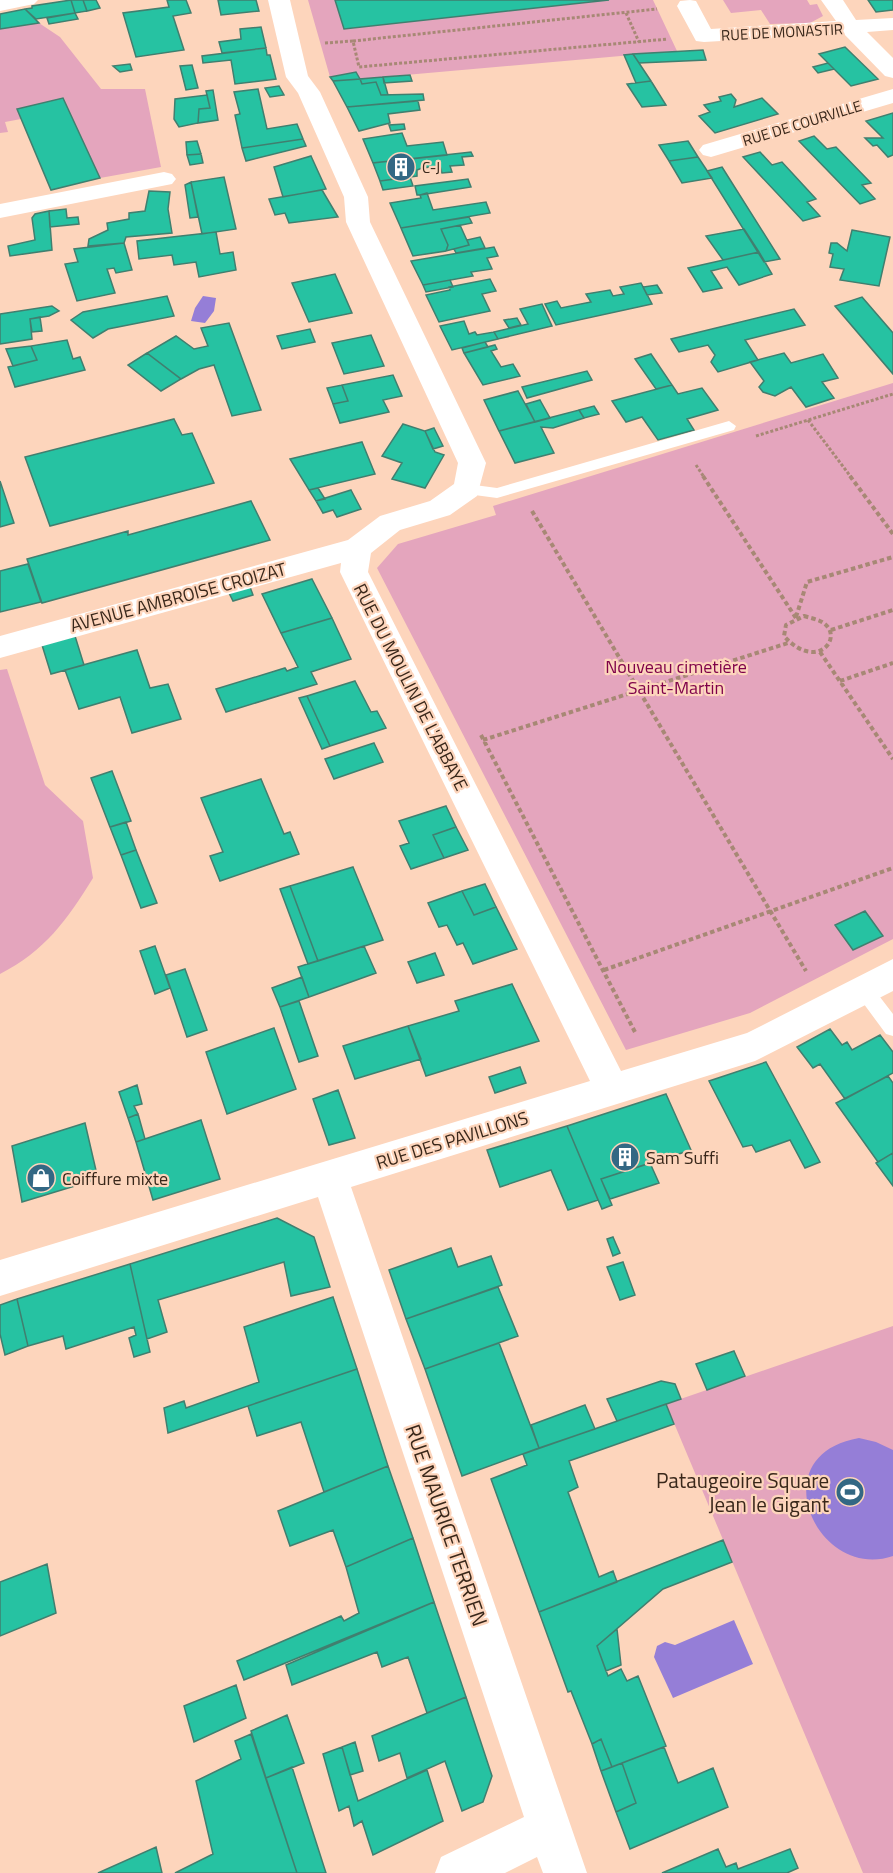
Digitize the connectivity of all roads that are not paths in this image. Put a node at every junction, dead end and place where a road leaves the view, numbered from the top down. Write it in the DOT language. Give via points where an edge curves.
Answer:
graph roads {
  1 [pos="27,0"];
  2 [pos="279,0"];
  3 [pos="832,0"];
  4 [pos="0,4"];
  5 [pos="688,6"];
  6 [pos="893,24"];
  7 [pos="851,28"];
  8 [pos="893,71"];
  9 [pos="893,96"];
  10 [pos="711,150"];
  11 [pos="164,179"];
  12 [pos="0,211"];
  13 [pos="729,426"];
  14 [pos="467,489"];
  15 [pos="357,548"];
  16 [pos="0,646"];
  17 [pos="878,982"];
  18 [pos="893,1028"];
  19 [pos="609,1092"];
  20 [pos="330,1178"];
  21 [pos="0,1278"];
  22 [pos="550,1828"];
  23 [pos="457,1873"];
  24 [pos="565,1873"];
  1 -- 4 [label="street"];
  2 -- 14 [label="street" via="297,77 309,92 356,197 358,222 472,463"];
  3 -- 7 [label="street"];
  5 -- 7 [label="street, RUE DE MONASTIR" via="704,36"];
  6 -- 7 [label="street, RUE DE MONASTIR"];
  7 -- 8 [label="street"];
  9 -- 10 [label="street, RUE DE COURVILLE"];
  11 -- 12 [label="street"];
  13 -- 14 [label="lane" via="497,493"];
  14 -- 15 [label="street" via="440,508 390,523"];
  15 -- 16 [label="street, AVENUE AMBROISE CROIZAT"];
  15 -- 19 [label="street, RUE DU MOULIN DE L'ABBAYE" via="354,572 607,1078"];
  17 -- 18 [label="lane"];
  17 -- 19 [label="street, RUE DES PAVILLONS" via="755,1046"];
  19 -- 20 [label="street, RUE DES PAVILLONS"];
  20 -- 21 [label="street, RUE DES PAVILLONS"];
  20 -- 22 [label="street, RUE MAURICE TERRIEN"];
  22 -- 23 [label="street"];
  22 -- 24 [label="street, RUE MAURICE TERRIEN"];
}
